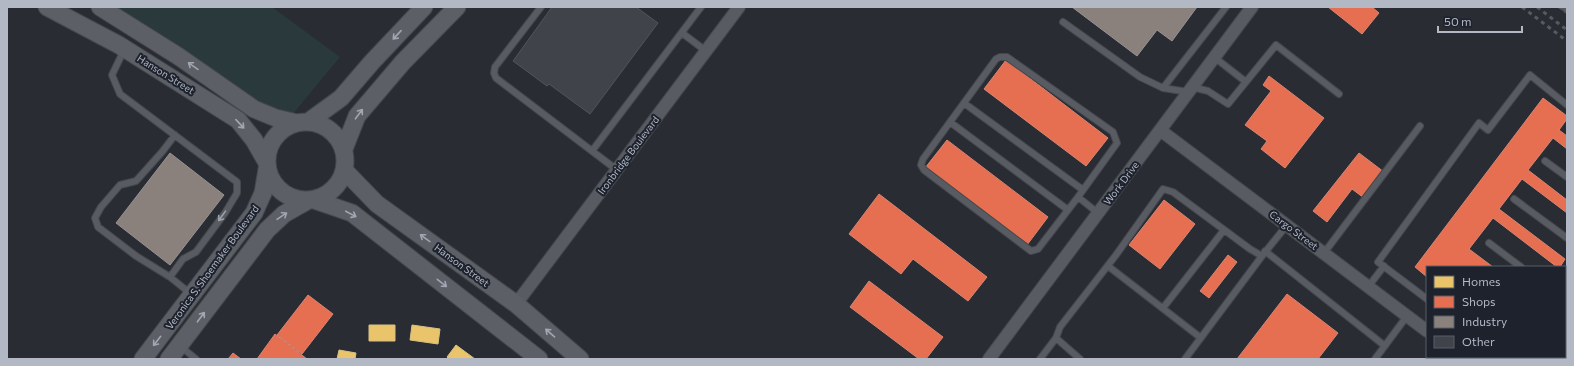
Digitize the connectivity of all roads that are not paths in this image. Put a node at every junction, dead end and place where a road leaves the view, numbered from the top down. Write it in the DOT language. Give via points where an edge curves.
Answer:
graph roads {
  1 [pos="48,7"];
  2 [pos="72,7"];
  3 [pos="100,7"];
  4 [pos="424,7"];
  5 [pos="457,7"];
  6 [pos="541,7"];
  7 [pos="701,7"];
  8 [pos="739,7"];
  9 [pos="1226,7"];
  10 [pos="1252,7"];
  11 [pos="1564,7"];
  12 [pos="1567,10"];
  13 [pos="1063,22"];
  14 [pos="682,33"];
  15 [pos="124,49"];
  16 [pos="706,51"];
  17 [pos="1214,57"];
  18 [pos="1246,82"];
  19 [pos="1163,88"];
  20 [pos="1190,89"];
  21 [pos="1339,94"];
  22 [pos="964,103"];
  23 [pos="1567,105"];
  24 [pos="303,122"];
  25 [pos="950,122"];
  26 [pos="1420,126"];
  27 [pos="1160,130"];
  28 [pos="175,135"];
  29 [pos="344,149"];
  30 [pos="592,151"];
  31 [pos="1545,161"];
  32 [pos="267,165"];
  33 [pos="617,170"];
  34 [pos="344,171"];
  35 [pos="1567,177"];
  36 [pos="1083,190"];
  37 [pos="1078,197"];
  38 [pos="1514,199"];
  39 [pos="311,201"];
  40 [pos="1068,210"];
  41 [pos="1098,213"];
  42 [pos="1287,224"];
  43 [pos="1224,230"];
  44 [pos="1567,238"];
  45 [pos="1489,243"];
  46 [pos="1324,253"];
  47 [pos="1264,254"];
  48 [pos="1108,266"];
  49 [pos="1384,266"];
  50 [pos="1520,266"];
  51 [pos="170,277"];
  52 [pos="1368,287"];
  53 [pos="192,295"];
  54 [pos="1426,298"];
  55 [pos="516,304"];
  56 [pos="1163,308"];
  57 [pos="1407,316"];
  58 [pos="1426,330"];
  59 [pos="1056,338"];
  60 [pos="1201,338"];
  61 [pos="1385,346"];
  62 [pos="174,352"];
  63 [pos="143,359"];
  64 [pos="196,359"];
  65 [pos="539,359"];
  66 [pos="580,359"];
  67 [pos="989,359"];
  68 [pos="1040,359"];
  69 [pos="1080,359"];
  70 [pos="1185,359"];
  71 [pos="1375,359"];
  1 -- 15 [label="street, Hanson Street"];
  2 -- 15 [label="street" via="110,31 121,41"];
  24 -- 3 [label="street, Hanson Street, one-way" via="276,118 254,109 178,56"];
  4 -- 24 [label="street, one-way" via="341,98"];
  29 -- 5 [label="street, one-way" via="357,116 403,62"];
  6 -- 30 [label="lane" via="495,68 494,73 496,78"];
  7 -- 14 [label="lane"];
  8 -- 16 [label="street, Ironbridge Boulevard"];
  9 -- 19 [label="lane"];
  10 -- 17 [label="street, Work Drive"];
  11 -- 12 [label="lane"];
  13 -- 19 [label="lane" via="1140,77"];
  14 -- 16 [label="lane"];
  14 -- 30 [label="lane"];
  15 -- 28 [label="lane" via="112,75 120,94"];
  15 -- 32 [label="street, Hanson Street, one-way" via="238,120 254,140"];
  16 -- 33 [label="street, Ironbridge Boulevard"];
  17 -- 18 [label="lane"];
  17 -- 20 [label="street, Work Drive"];
  18 -- 20 [label="lane" via="1228,104 1208,91"];
  18 -- 21 [label="lane" via="1276,45"];
  19 -- 20 [label="lane"];
  20 -- 27 [label="street, Work Drive"];
  22 -- 25 [label="lane"];
  22 -- 36 [label="lane"];
  22 -- 36 [label="lane" via="996,59 1007,57 1113,132 1117,143"];
  23 -- 49 [label="lane" via="1530,75 1488,130 1479,124 1378,262"];
  24 -- 29 [label="street, Hanson Street" via="320,124 330,130"];
  24 -- 32 [label="street" via="287,126 275,137 267,151"];
  25 -- 40 [label="lane"];
  25 -- 40 [label="lane" via="923,159 921,165 924,170 1031,251 1038,249"];
  26 -- 46 [label="lane"];
  27 -- 41 [label="street, Work Drive"];
  27 -- 42 [label="street, Cargo Street"];
  28 -- 51 [label="lane, one-way" via="237,182 237,193 196,252 183,259"];
  28 -- 51 [label="lane" via="136,181 120,185 95,218 98,227 136,256"];
  29 -- 34 [label="street"];
  30 -- 33 [label="lane"];
  31 -- 35 [label="lane"];
  32 -- 39 [label="street, Hanson Street" via="271,180 282,192 296,200"];
  32 -- 53 [label="street, Veronica S. Shoemaker Boulevard" via="263,193 258,206"];
  33 -- 55 [label="street, Ironbridge Boulevard"];
  34 -- 39 [label="street" via="334,190"];
  55 -- 34 [label="street, Hanson Street, one-way" via="377,204"];
  36 -- 37 [label="lane"];
  37 -- 40 [label="lane"];
  37 -- 41 [label="lane"];
  38 -- 44 [label="lane"];
  62 -- 39 [label="street, Veronica S. Shoemaker Boulevard, one-way" via="267,230 284,214"];
  39 -- 65 [label="street, Hanson Street, one-way" via="352,213"];
  41 -- 67 [label="street, Work Drive"];
  42 -- 46 [label="street, Cargo Street"];
  42 -- 47 [label="lane"];
  43 -- 47 [label="lane"];
  43 -- 48 [label="lane" via="1173,192 1163,190"];
  43 -- 56 [label="lane"];
  45 -- 50 [label="lane"];
  46 -- 52 [label="street, Cargo Street"];
  47 -- 60 [label="lane"];
  47 -- 61 [label="lane"];
  48 -- 56 [label="lane"];
  48 -- 59 [label="lane" via="1060,328"];
  49 -- 52 [label="lane"];
  49 -- 54 [label="lane"];
  51 -- 53 [label="lane"];
  52 -- 57 [label="street, Cargo Street"];
  53 -- 63 [label="street, Veronica S. Shoemaker Boulevard, one-way"];
  66 -- 55 [label="street, Hanson Street, one-way"];
  56 -- 60 [label="lane"];
  57 -- 58 [label="street, Cargo Street"];
  57 -- 61 [label="lane"];
  59 -- 68 [label="lane"];
  59 -- 69 [label="lane"];
  60 -- 70 [label="lane"];
  61 -- 71 [label="lane"];
  62 -- 64 [label="lane"];
}
